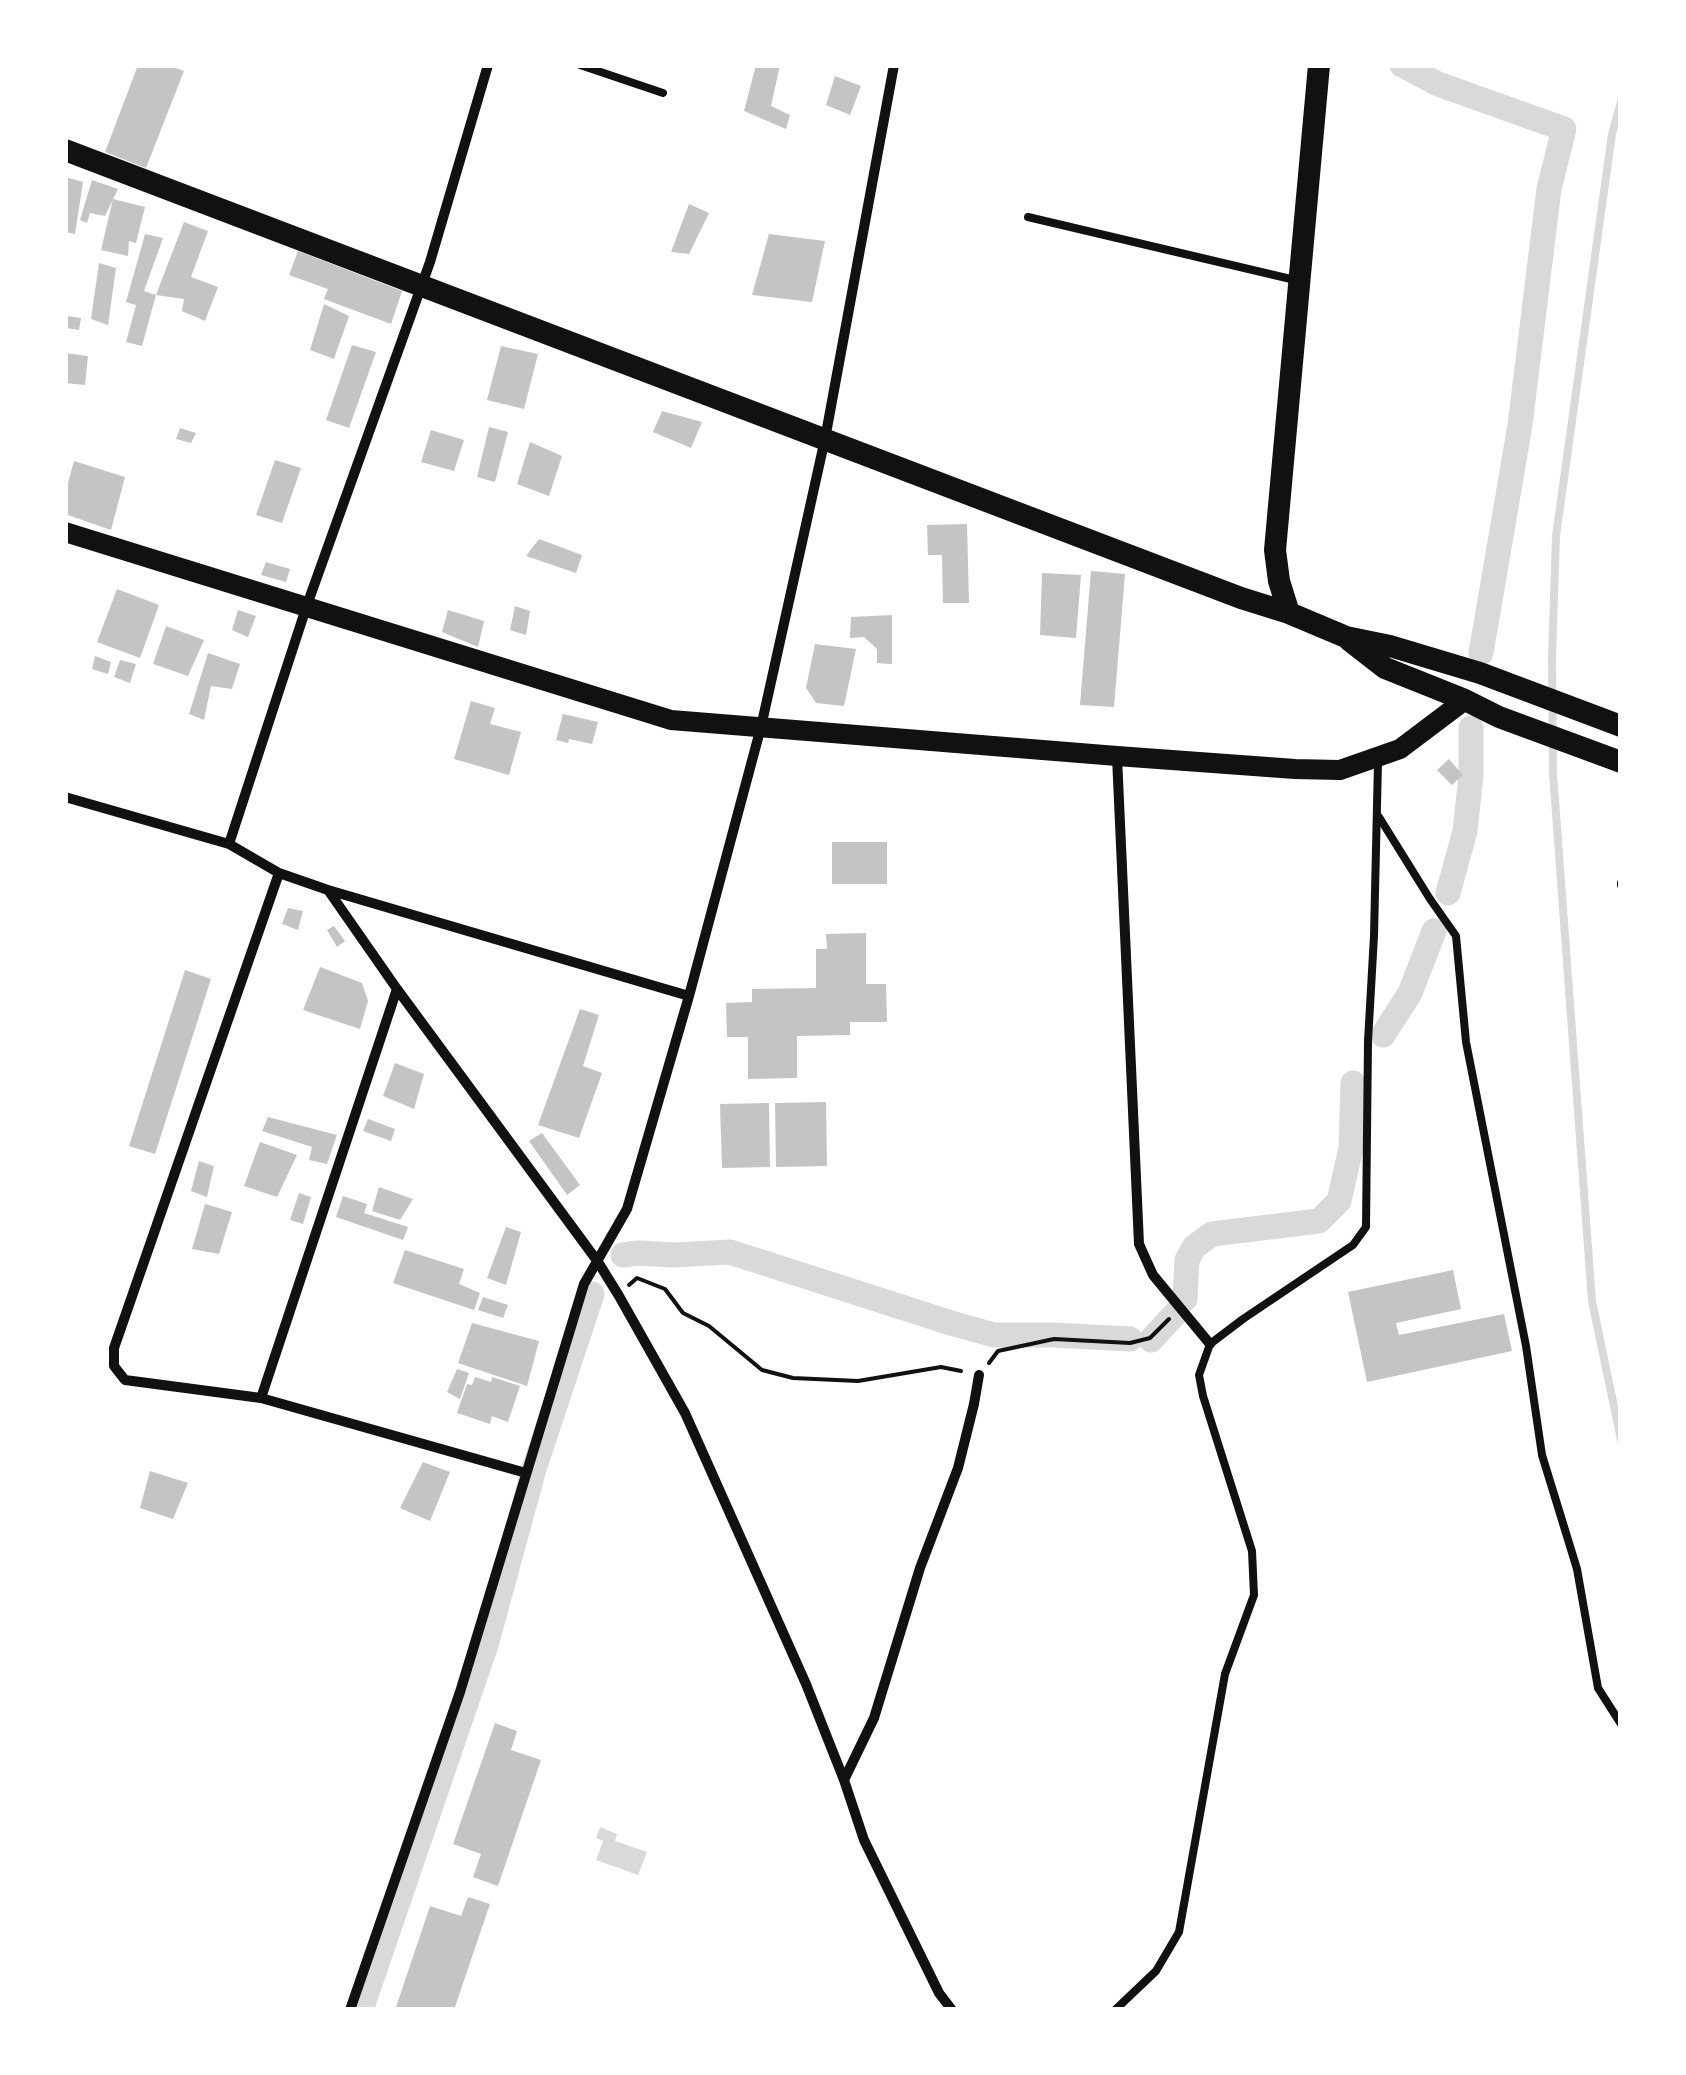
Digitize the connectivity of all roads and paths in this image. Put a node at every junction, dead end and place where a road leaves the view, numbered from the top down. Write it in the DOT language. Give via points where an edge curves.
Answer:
graph roads {
  1 [pos="488,65"];
  2 [pos="580,65"];
  3 [pos="894,65"];
  4 [pos="1318,65"];
  5 [pos="663,93"];
  6 [pos="65,150"];
  7 [pos="1028,217"];
  8 [pos="1300,281"];
  9 [pos="422,286"];
  10 [pos="825,439"];
  11 [pos="65,532"];
  12 [pos="307,605"];
  13 [pos="1289,613"];
  14 [pos="1346,637"];
  15 [pos="1519,689"];
  16 [pos="1465,700"];
  17 [pos="1621,726"];
  18 [pos="761,727"];
  19 [pos="1117,756"];
  20 [pos="1378,758"];
  21 [pos="1611,758"];
  22 [pos="65,797"];
  23 [pos="1378,815"];
  24 [pos="229,844"];
  25 [pos="279,873"];
  26 [pos="328,890"];
  27 [pos="397,989"];
  28 [pos="689,996"];
  29 [pos="598,1262"];
  30 [pos="619,1296"];
  31 [pos="1177,1303"];
  32 [pos="1210,1344"];
  33 [pos="979,1375"];
  34 [pos="261,1398"];
  35 [pos="526,1473"];
  36 [pos="1621,1724"];
  37 [pos="844,1780"];
  38 [pos="350,2010"];
  39 [pos="952,2010"];
  40 [pos="1115,2010"];
  1 -- 9 [label="street"];
  2 -- 5 [label="lane"];
  3 -- 10 [label="street"];
  4 -- 8 [label="main road"];
  6 -- 9 [label="main road"];
  7 -- 8 [label="lane"];
  8 -- 13 [label="main road" via="1275,550"];
  9 -- 10 [label="main road"];
  9 -- 12 [label="street"];
  10 -- 13 [label="main road"];
  10 -- 18 [label="street"];
  11 -- 12 [label="main road"];
  12 -- 18 [label="main road" via="671,720"];
  12 -- 24 [label="street"];
  13 -- 14 [label="main road"];
  14 -- 15 [label="main road"];
  14 -- 16 [label="main road" via="1385,668"];
  15 -- 16 [label="main road"];
  15 -- 17 [label="main road"];
  16 -- 20 [label="main road"];
  16 -- 21 [label="main road"];
  18 -- 19 [label="main road"];
  18 -- 28 [label="street"];
  19 -- 20 [label="main road" via="1340,770"];
  19 -- 31 [label="street" via="1139,1244 1152,1275"];
  20 -- 23 [label="lane"];
  22 -- 24 [label="street"];
  23 -- 32 [label="lane" via="1366,1227 1353,1245"];
  23 -- 36 [label="lane" via="1456,936 1466,1042 1542,1455 1578,1569 1598,1688"];
  24 -- 25 [label="street"];
  25 -- 26 [label="street"];
  25 -- 34 [label="street" via="114,1348 114,1366 125,1380"];
  26 -- 27 [label="street"];
  26 -- 28 [label="street"];
  27 -- 29 [label="street"];
  27 -- 34 [label="street"];
  28 -- 29 [label="street" via="627,1209"];
  29 -- 30 [label="street"];
  29 -- 35 [label="street" via="584,1284"];
  30 -- 33 [label="path" via="636,1278 654,1284 762,1370 792,1378 858,1381 941,1367"];
  30 -- 37 [label="street" via="684,1413"];
  31 -- 32 [label="street"];
  31 -- 33 [label="path" via="1150,1338 1027,1343 998,1351"];
  32 -- 40 [label="lane" via="1200,1375 1203,1396 1252,1552 1254,1595 1225,1674 1179,1932 1156,1971"];
  33 -- 37 [label="street" via="958,1468 874,1718"];
  34 -- 35 [label="street"];
  35 -- 38 [label="street" via="460,1692"];
  37 -- 39 [label="street" via="864,1840"];
}
